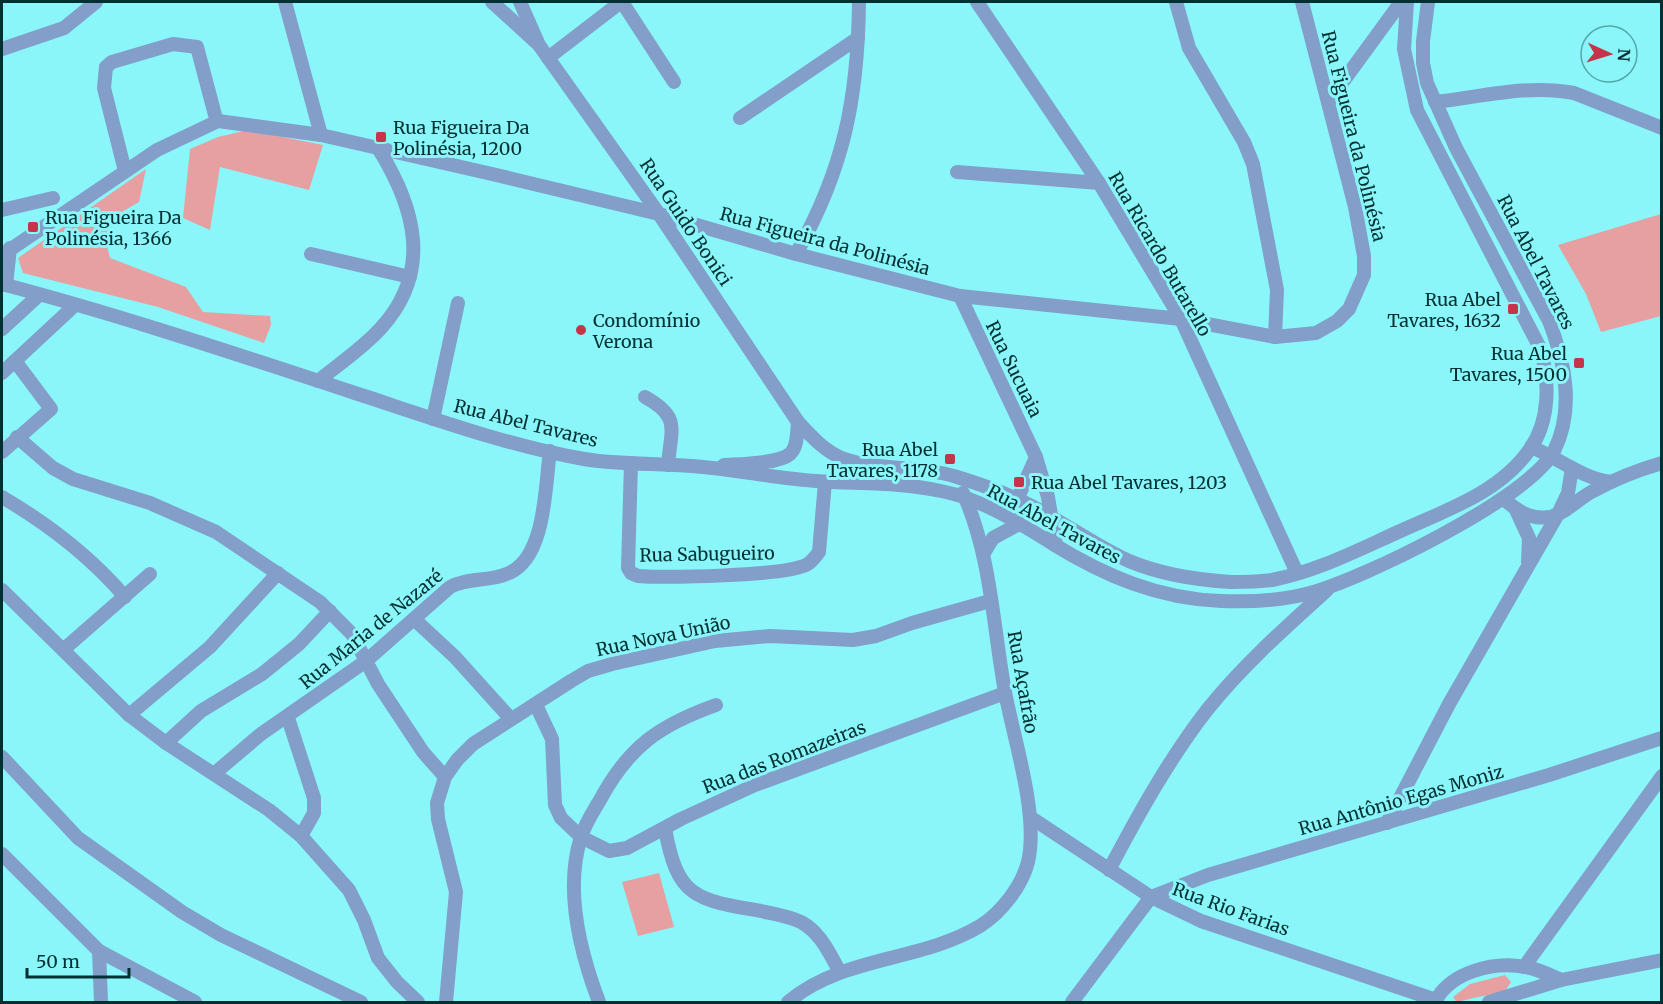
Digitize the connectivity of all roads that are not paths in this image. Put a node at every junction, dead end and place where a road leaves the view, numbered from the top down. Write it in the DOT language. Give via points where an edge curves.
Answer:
graph roads {
  1 [pos="96,2"];
  2 [pos="285,2"];
  3 [pos="492,2"];
  4 [pos="520,2"];
  5 [pos="622,2"];
  6 [pos="860,2"];
  7 [pos="977,2"];
  8 [pos="1176,2"];
  9 [pos="1302,2"];
  10 [pos="1401,2"];
  11 [pos="1407,2"];
  12 [pos="1428,2"];
  13 [pos="858,38"];
  14 [pos="540,45"];
  15 [pos="2,49"];
  16 [pos="548,58"];
  17 [pos="674,82"];
  18 [pos="1328,102"];
  19 [pos="1435,102"];
  20 [pos="215,115"];
  21 [pos="740,118"];
  22 [pos="1662,128"];
  23 [pos="321,135"];
  24 [pos="378,148"];
  25 [pos="125,171"];
  26 [pos="957,172"];
  27 [pos="1099,183"];
  28 [pos="53,198"];
  29 [pos="2,210"];
  30 [pos="659,214"];
  31 [pos="6,251"];
  32 [pos="311,254"];
  33 [pos="796,254"];
  34 [pos="410,277"];
  35 [pos="4,284"];
  36 [pos="39,295"];
  37 [pos="960,296"];
  38 [pos="458,303"];
  39 [pos="75,306"];
  40 [pos="1181,319"];
  41 [pos="2,329"];
  42 [pos="1275,337"];
  43 [pos="15,361"];
  44 [pos="2,373"];
  45 [pos="318,381"];
  46 [pos="645,397"];
  47 [pos="433,419"];
  48 [pos="798,422"];
  49 [pos="17,437"];
  50 [pos="1531,447"];
  51 [pos="550,451"];
  52 [pos="2,452"];
  53 [pos="1551,456"];
  54 [pos="1036,457"];
  55 [pos="632,463"];
  56 [pos="1662,463"];
  57 [pos="668,465"];
  58 [pos="695,466"];
  59 [pos="1572,468"];
  60 [pos="957,477"];
  61 [pos="825,482"];
  62 [pos="1611,482"];
  63 [pos="2,497"];
  64 [pos="965,497"];
  65 [pos="1504,499"];
  66 [pos="1017,500"];
  67 [pos="1516,510"];
  68 [pos="1558,514"];
  69 [pos="1052,517"];
  70 [pos="1021,523"];
  71 [pos="1056,545"];
  72 [pos="984,553"];
  73 [pos="1527,570"];
  74 [pos="278,573"];
  75 [pos="1297,573"];
  76 [pos="150,574"];
  77 [pos="1331,587"];
  78 [pos="2,590"];
  79 [pos="125,597"];
  80 [pos="990,601"];
  81 [pos="330,611"];
  82 [pos="414,619"];
  83 [pos="63,650"];
  84 [pos="366,661"];
  85 [pos="1005,693"];
  86 [pos="536,705"];
  87 [pos="716,705"];
  88 [pos="129,715"];
  89 [pos="288,718"];
  90 [pos="511,719"];
  91 [pos="1662,738"];
  92 [pos="166,743"];
  93 [pos="2,758"];
  94 [pos="214,773"];
  95 [pos="1662,776"];
  96 [pos="445,777"];
  97 [pos="1030,817"];
  98 [pos="1387,824"];
  99 [pos="665,828"];
  100 [pos="301,836"];
  101 [pos="581,837"];
  102 [pos="2,854"];
  103 [pos="1109,870"];
  104 [pos="1151,897"];
  105 [pos="99,951"];
  106 [pos="1662,960"];
  107 [pos="1524,967"];
  108 [pos="840,972"];
  109 [pos="1561,980"];
  110 [pos="1436,1001"];
  111 [pos="101,1002"];
  112 [pos="195,1002"];
  113 [pos="361,1002"];
  114 [pos="418,1002"];
  115 [pos="446,1002"];
  116 [pos="599,1002"];
  117 [pos="788,1002"];
  118 [pos="1072,1002"];
  119 [pos="1489,1002"];
  1 -- 15 [label="street" via="64,28"];
  2 -- 23 [label="street"];
  3 -- 14 [label="street, Rua Guido Bonici"];
  4 -- 14 [label="street, Rua Guido Bonici"];
  5 -- 16 [label="street"];
  5 -- 17 [label="street"];
  6 -- 13 [label="street"];
  7 -- 27 [label="street, Rua Ricardo Butarello"];
  8 -- 42 [label="street" via="1189,48 1253,164 1277,290"];
  9 -- 18 [label="street, Rua Figueira da Polinésia"];
  10 -- 18 [label="street"];
  11 -- 50 [label="street, Rua Abel Tavares" via="1404,49 1417,110 1546,366 1544,413"];
  12 -- 19 [label="street, Rua Abel Tavares" via="1423,63"];
  13 -- 21 [label="street"];
  13 -- 33 [label="street" via="850,109 836,168"];
  14 -- 16 [label="street, Rua Guido Bonici"];
  16 -- 30 [label="street, Rua Guido Bonici"];
  18 -- 42 [label="street, Rua Figueira da Polinésia" via="1355,207 1364,275 1349,309 1337,321 1316,333"];
  19 -- 22 [label="street" via="1520,90 1560,90"];
  19 -- 53 [label="street, Rua Abel Tavares" via="1559,347 1565,397 1563,421"];
  20 -- 25 [label="street" via="200,51 191,44 173,44 112,62 106,66 104,88"];
  23 -- 24 [label="street, Rua Figueira da Polinésia"];
  23 -- 25 [label="street, Rua Figueira da Polinésia" via="218,121 188,133"];
  24 -- 30 [label="street, Rua Figueira da Polinésia"];
  24 -- 34 [label="street" via="408,206 414,241"];
  25 -- 31 [label="street, Rua Figueira da Polinésia"];
  26 -- 27 [label="street"];
  27 -- 40 [label="street, Rua Ricardo Butarello"];
  28 -- 29 [label="street"];
  30 -- 33 [label="street, Rua Figueira da Polinésia"];
  30 -- 48 [label="street, Rua Guido Bonici"];
  31 -- 35 [label="street"];
  32 -- 34 [label="street"];
  33 -- 37 [label="street, Rua Figueira da Polinésia"];
  34 -- 45 [label="street" via="401,303 381,329"];
  35 -- 36 [label="street, Rua Abel Tavares"];
  36 -- 39 [label="street, Rua Abel Tavares"];
  36 -- 41 [label="street"];
  37 -- 40 [label="street, Rua Figueira da Polinésia"];
  37 -- 54 [label="street, Rua Sucuaia"];
  38 -- 47 [label="street"];
  39 -- 43 [label="street"];
  39 -- 45 [label="street, Rua Abel Tavares" via="182,335"];
  40 -- 42 [label="street, Rua Figueira da Polinésia"];
  40 -- 75 [label="street, Rua Ricardo Butarello"];
  43 -- 44 [label="street"];
  43 -- 49 [label="street" via="51,409"];
  45 -- 47 [label="street, Rua Abel Tavares"];
  46 -- 57 [label="street" via="669,413 672,422"];
  47 -- 51 [label="street, Rua Abel Tavares"];
  48 -- 58 [label="street" via="789,455"];
  48 -- 60 [label="street, Rua Abel Tavares" via="816,442 844,459"];
  49 -- 52 [label="street"];
  49 -- 74 [label="street" via="52,468 73,479 150,503 202,525"];
  50 -- 53 [label="street"];
  50 -- 75 [label="street, Rua Abel Tavares" via="1498,482 1467,500 1349,554"];
  51 -- 55 [label="street, Rua Abel Tavares"];
  51 -- 82 [label="street, Rua Maria de Nazaré" via="539,530 526,561 507,574 457,583"];
  53 -- 59 [label="street"];
  53 -- 65 [label="street, Rua Abel Tavares"];
  54 -- 66 [label="street"];
  54 -- 69 [label="street, Rua Sucuaia"];
  55 -- 57 [label="street, Rua Abel Tavares"];
  55 -- 61 [label="street, Rua Sabugueiro" via="628,568 638,576 716,575 805,565 819,552"];
  56 -- 62 [label="street"];
  57 -- 58 [label="street, Rua Abel Tavares"];
  58 -- 61 [label="street, Rua Abel Tavares"];
  59 -- 62 [label="street" via="1583,476"];
  59 -- 68 [label="street" via="1568,493"];
  60 -- 64 [label="street, Rua Açafrão"];
  60 -- 66 [label="street, Rua Abel Tavares"];
  61 -- 64 [label="street, Rua Abel Tavares" via="916,488"];
  62 -- 68 [label="street"];
  63 -- 79 [label="street" via="71,544"];
  64 -- 70 [label="street, Rua Abel Tavares"];
  64 -- 72 [label="street, Rua Açafrão"];
  65 -- 67 [label="street"];
  65 -- 77 [label="street, Rua Abel Tavares" via="1440,535"];
  66 -- 69 [label="street, Rua Abel Tavares"];
  67 -- 68 [label="street" via="1532,516"];
  67 -- 73 [label="street" via="1529,538"];
  68 -- 73 [label="street"];
  69 -- 71 [label="street, Rua Sucuaia"];
  69 -- 75 [label="street, Rua Abel Tavares" via="1112,553 1169,574 1250,582"];
  70 -- 71 [label="street, Rua Abel Tavares"];
  70 -- 72 [label="street" via="993,538"];
  71 -- 77 [label="street, Rua Abel Tavares" via="1130,584 1194,599 1273,600"];
  72 -- 80 [label="street, Rua Açafrão"];
  73 -- 98 [label="street" via="1449,704"];
  74 -- 81 [label="street"];
  74 -- 88 [label="street" via="210,647"];
  76 -- 79 [label="street"];
  77 -- 103 [label="street" via="1208,708 1178,751"];
  78 -- 83 [label="street"];
  79 -- 83 [label="street"];
  80 -- 85 [label="street, Rua Açafrão"];
  80 -- 86 [label="street, Rua Nova União" via="853,640 770,636 715,641 612,663 588,671"];
  81 -- 84 [label="street" via="352,634"];
  81 -- 92 [label="street, Rua Maria de Nazaré" via="285,656 201,711"];
  82 -- 84 [label="street, Rua Maria de Nazaré"];
  82 -- 90 [label="street"];
  83 -- 88 [label="street"];
  84 -- 89 [label="street, Rua Maria de Nazaré"];
  84 -- 96 [label="street" via="423,752"];
  85 -- 97 [label="street, Rua Açafrão"];
  85 -- 99 [label="street, Rua das Romazeiras" via="754,785"];
  86 -- 90 [label="street, Rua Nova União"];
  86 -- 101 [label="street" via="552,739 558,812"];
  87 -- 101 [label="street" via="674,722 639,745 610,782"];
  88 -- 92 [label="street"];
  89 -- 94 [label="street, Rua Maria de Nazaré" via="261,734"];
  89 -- 100 [label="street" via="314,798 314,813"];
  90 -- 96 [label="street, Rua Nova União" via="473,744"];
  91 -- 98 [label="street, Rua Antônio Egas Moniz"];
  92 -- 94 [label="street"];
  93 -- 113 [label="street" via="78,838 182,912 221,935"];
  94 -- 100 [label="street"];
  95 -- 107 [label="street"];
  96 -- 115 [label="street" via="436,803 456,892"];
  97 -- 103 [label="street, Rua Rio Farias"];
  97 -- 108 [label="street, Rua Açafrão" via="1028,862 1020,881 1001,908 982,925 962,936"];
  98 -- 104 [label="street, Rua Antônio Egas Moniz" via="1208,875"];
  99 -- 101 [label="street, Rua das Romazeiras" via="619,850 599,848"];
  99 -- 108 [label="street" via="670,857 678,877 689,890 715,904 775,914 802,923 818,935"];
  100 -- 114 [label="street" via="350,890 378,958"];
  101 -- 116 [label="street" via="574,878 578,932"];
  102 -- 105 [label="street"];
  103 -- 104 [label="street, Rua Rio Farias"];
  104 -- 110 [label="street, Rua Rio Farias" via="1201,921"];
  104 -- 118 [label="street"];
  105 -- 111 [label="street"];
  105 -- 112 [label="street"];
  106 -- 109 [label="street"];
  107 -- 109 [label="street"];
  107 -- 110 [label="street" via="1481,969 1458,977 1445,986"];
  108 -- 117 [label="street, Rua Açafrão"];
  109 -- 119 [label="street"];
}
